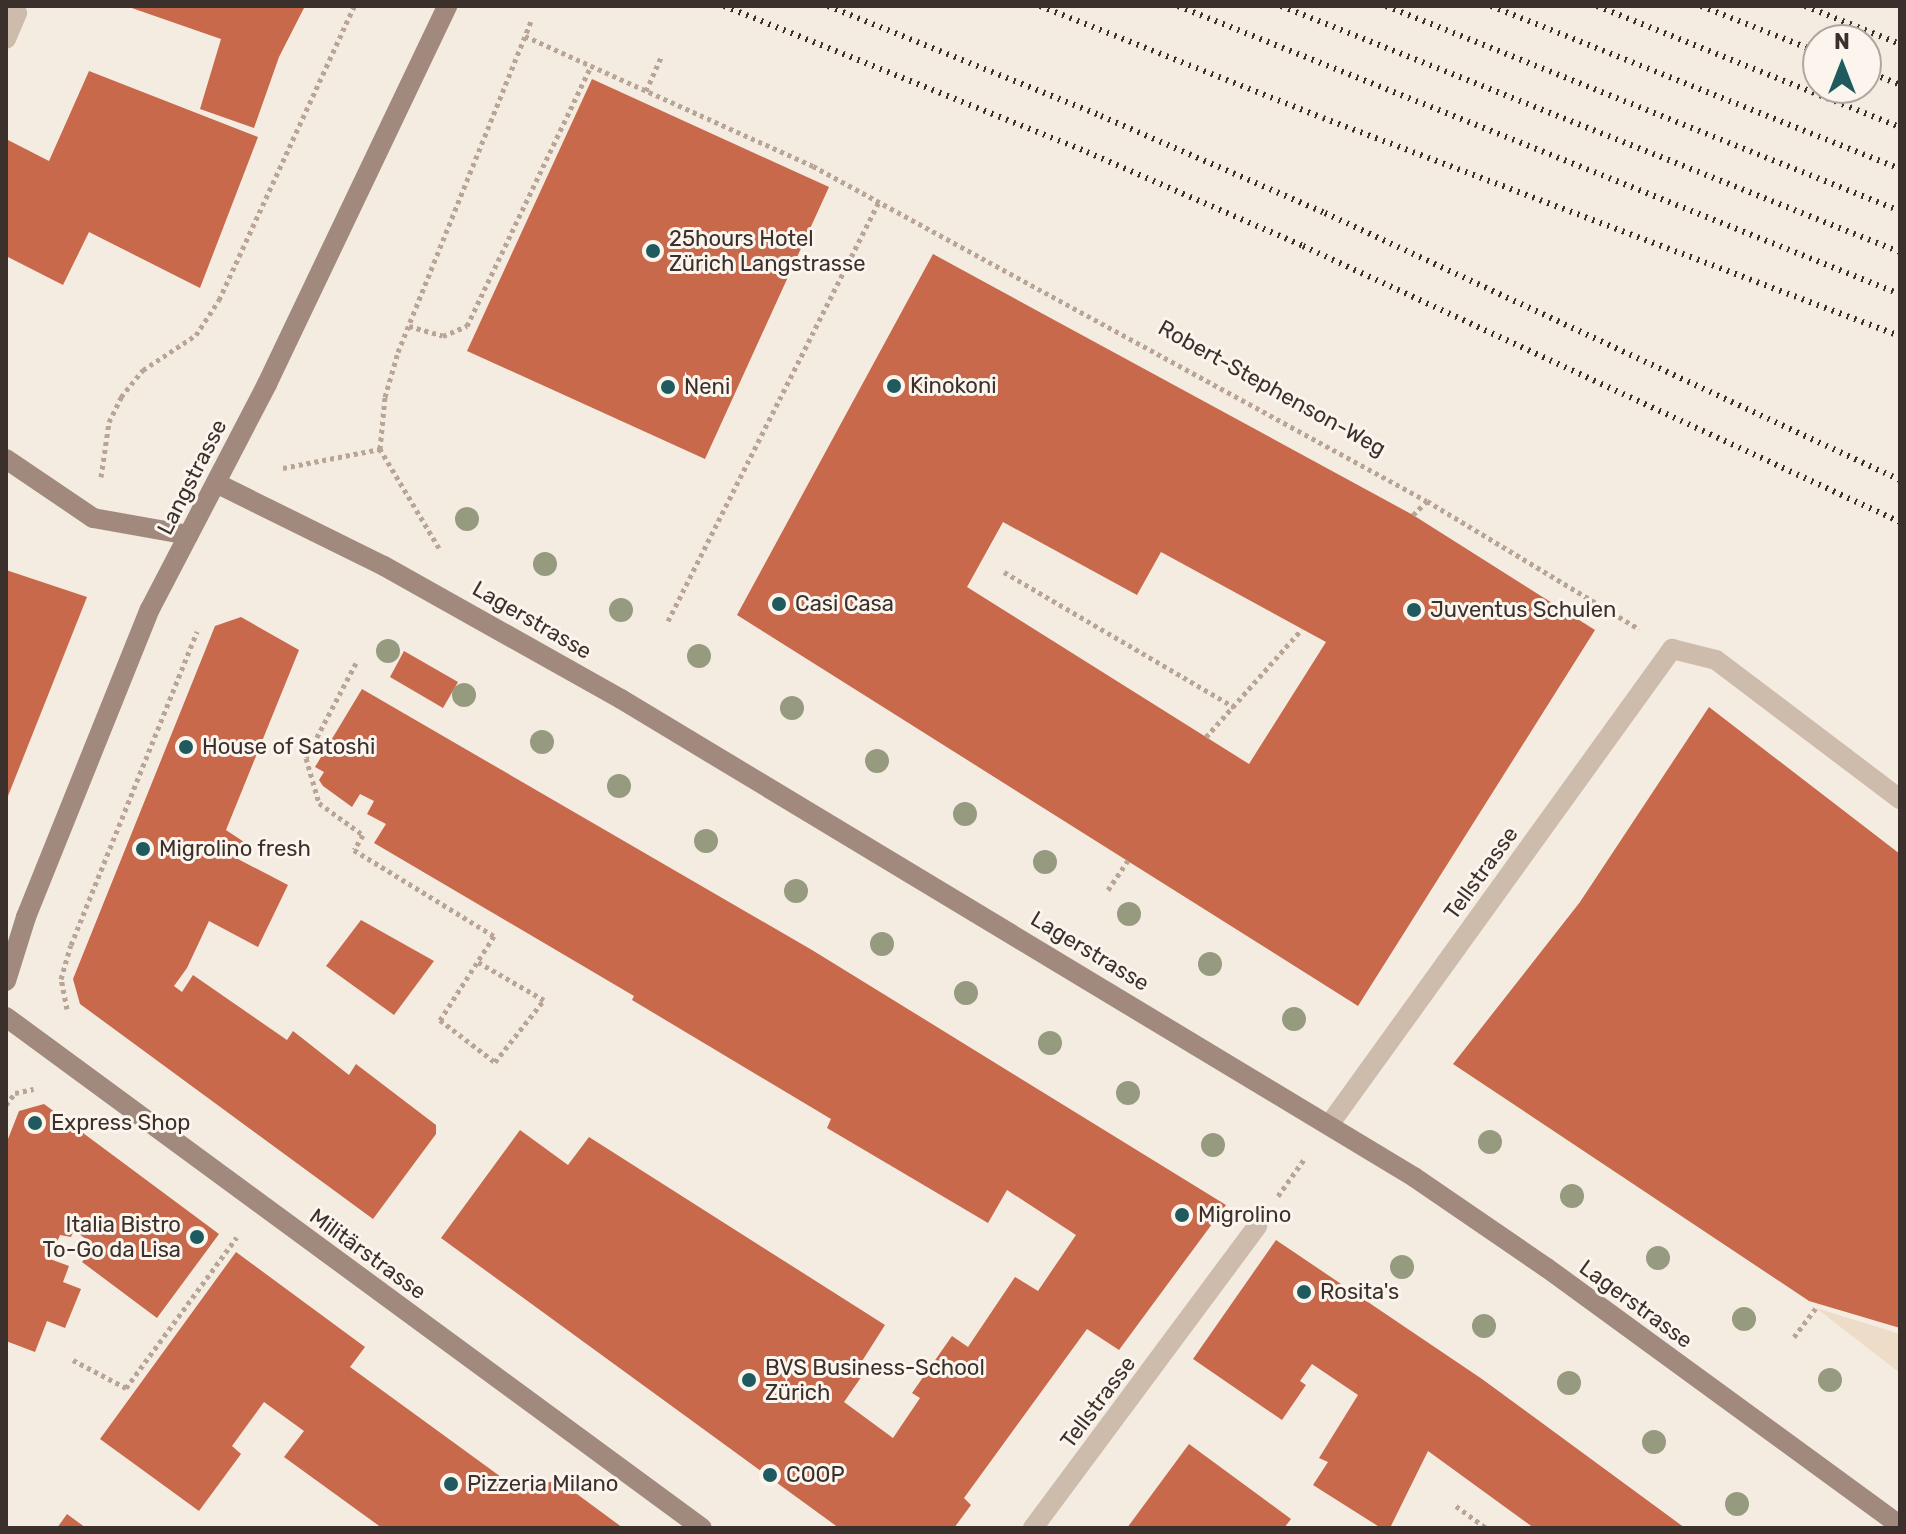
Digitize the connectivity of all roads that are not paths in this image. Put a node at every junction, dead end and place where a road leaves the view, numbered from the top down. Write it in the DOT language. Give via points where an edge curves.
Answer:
graph roads {
  1 [pos="447,6"];
  2 [pos="6,11"];
  3 [pos="6,39"];
  4 [pos="9,466"];
  5 [pos="216,483"];
  6 [pos="188,535"];
  7 [pos="1900,799"];
  8 [pos="6,981"];
  9 [pos="6,1017"];
  10 [pos="1329,1125"];
  11 [pos="1257,1226"];
  12 [pos="1900,1525"];
  13 [pos="702,1528"];
  14 [pos="1033,1528"];
  1 -- 5 [label="street, Langstrasse"];
  2 -- 3 [label="street" via="17,13"];
  4 -- 6 [label="street" via="93,518"];
  5 -- 6 [label="street, Langstrasse"];
  5 -- 10 [label="street, Lagerstrasse" via="384,566 545,655"];
  6 -- 8 [label="street, Langstrasse" via="150,609 26,917"];
  7 -- 10 [label="street, Tellstrasse" via="1716,660 1672,649"];
  9 -- 13 [label="street, Militärstrasse"];
  10 -- 12 [label="street, Lagerstrasse" via="1547,1268"];
  11 -- 14 [label="street, Tellstrasse"];
}
